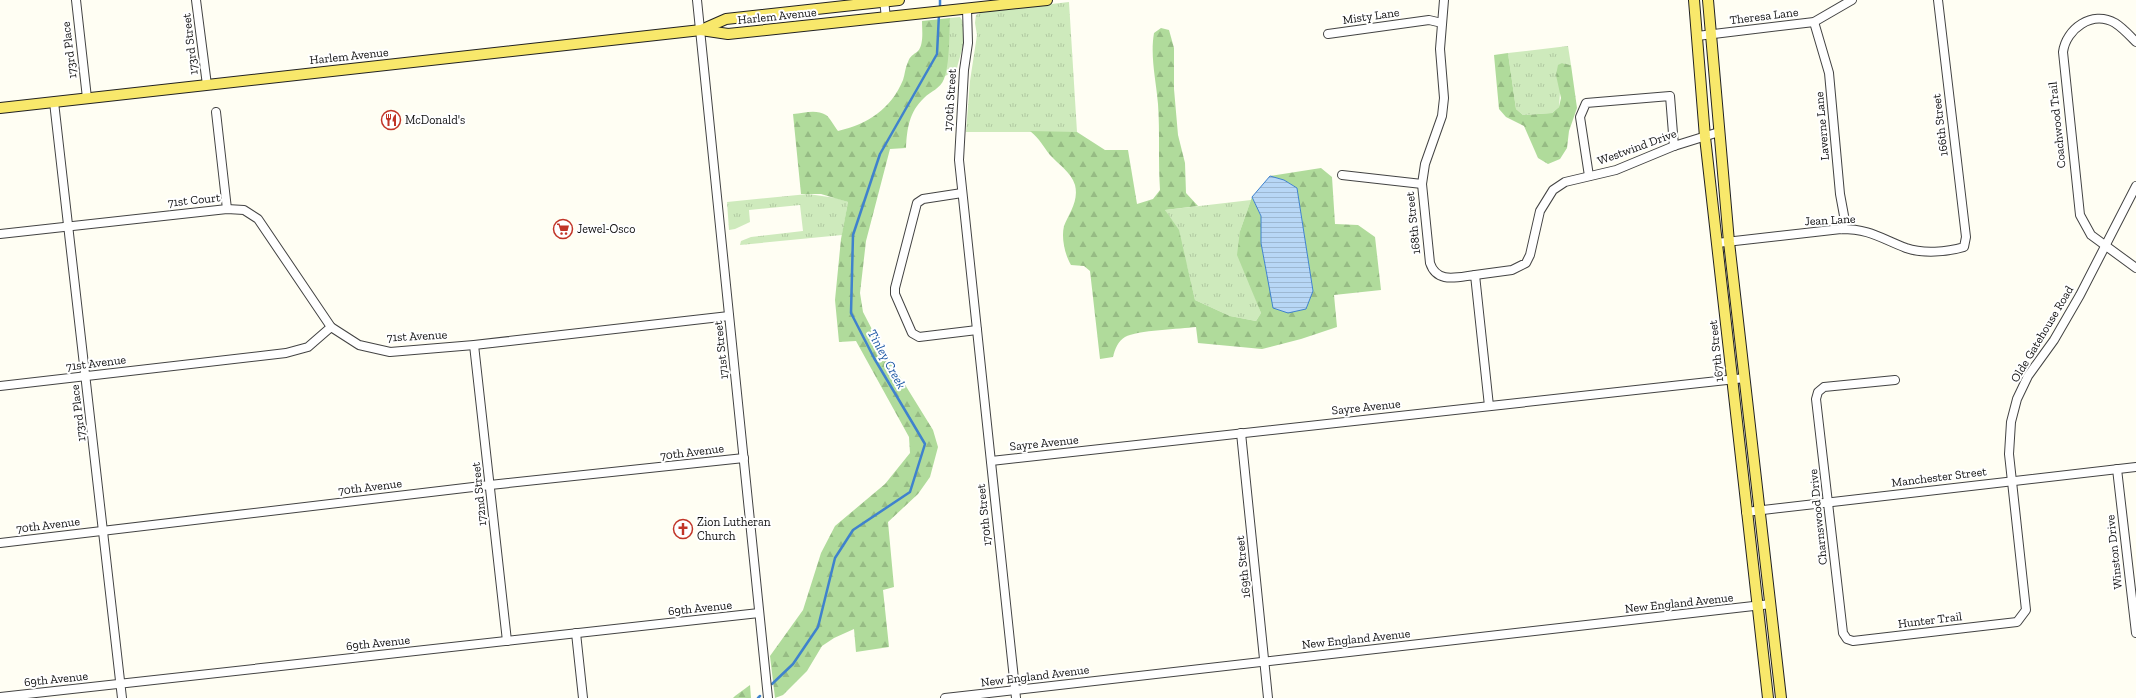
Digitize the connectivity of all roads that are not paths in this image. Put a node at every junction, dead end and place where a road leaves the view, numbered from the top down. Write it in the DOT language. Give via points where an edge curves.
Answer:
graph roads {
  1 [pos="76,0"];
  2 [pos="196,0"];
  3 [pos="697,0"];
  4 [pos="899,0"];
  5 [pos="1047,0"];
  6 [pos="1444,0"];
  7 [pos="1694,0"];
  8 [pos="1708,0"];
  9 [pos="1852,0"];
  10 [pos="1938,0"];
  11 [pos="884,1"];
  12 [pos="1023,1"];
  13 [pos="967,9"];
  14 [pos="886,18"];
  15 [pos="1814,22"];
  16 [pos="1442,23"];
  17 [pos="701,30"];
  18 [pos="1328,34"];
  19 [pos="1710,34"];
  20 [pos="1697,36"];
  21 [pos="2136,42"];
  22 [pos="206,85"];
  23 [pos="87,98"];
  24 [pos="54,102"];
  25 [pos="0,108"];
  26 [pos="216,112"];
  27 [pos="1719,132"];
  28 [pos="1705,137"];
  29 [pos="1674,146"];
  30 [pos="1342,175"];
  31 [pos="1589,176"];
  32 [pos="1422,184"];
  33 [pos="2136,186"];
  34 [pos="962,193"];
  35 [pos="227,209"];
  36 [pos="68,226"];
  37 [pos="1841,229"];
  38 [pos="0,234"];
  39 [pos="1729,242"];
  40 [pos="1717,243"];
  41 [pos="2104,246"];
  42 [pos="1964,247"];
  43 [pos="2136,268"];
  44 [pos="1475,275"];
  45 [pos="729,316"];
  46 [pos="331,327"];
  47 [pos="976,330"];
  48 [pos="474,345"];
  49 [pos="85,376"];
  50 [pos="1745,378"];
  51 [pos="1732,379"];
  52 [pos="1894,380"];
  53 [pos="0,386"];
  54 [pos="1489,406"];
  55 [pos="1241,433"];
  56 [pos="744,458"];
  57 [pos="991,461"];
  58 [pos="2136,467"];
  59 [pos="2117,469"];
  60 [pos="2012,481"];
  61 [pos="490,485"];
  62 [pos="1829,503"];
  63 [pos="1760,510"];
  64 [pos="1746,512"];
  65 [pos="103,530"];
  66 [pos="0,544"];
  67 [pos="2133,588"];
  68 [pos="1771,604"];
  69 [pos="1757,607"];
  70 [pos="759,614"];
  71 [pos="2017,622"];
  72 [pos="2136,632"];
  73 [pos="576,633"];
  74 [pos="1847,639"];
  75 [pos="506,641"];
  76 [pos="1265,661"];
  77 [pos="121,684"];
  78 [pos="1015,694"];
  79 [pos="0,697"];
  80 [pos="122,698"];
  81 [pos="583,698"];
  82 [pos="768,698"];
  83 [pos="945,698"];
  84 [pos="1268,698"];
  85 [pos="1768,698"];
  86 [pos="1781,698"];
  1 -- 23 [label="street, 173rd Place"];
  2 -- 22 [label="street, 173rd Street"];
  3 -- 17 [label="street, 171st Street"];
  4 -- 11 [label="main road, Harlem Avenue"];
  5 -- 12 [label="main road, Harlem Avenue"];
  6 -- 16 [label="street, 168th Street"];
  7 -- 20 [label="main road, 167th Street"];
  8 -- 19 [label="main road, 167th Street"];
  9 -- 15 [label="street, Theresa Lane"];
  10 -- 42 [label="street, 166th Street" via="1966,237"];
  11 -- 14 [label="street"];
  11 -- 17 [label="main road, Harlem Avenue" via="726,19"];
  12 -- 13 [label="main road, Harlem Avenue"];
  13 -- 14 [label="main road, Harlem Avenue"];
  13 -- 34 [label="street, 170th Street" via="968,42 959,160"];
  14 -- 17 [label="main road, Harlem Avenue" via="728,34"];
  15 -- 19 [label="street, Theresa Lane"];
  15 -- 37 [label="street, Laverne Lane" via="1829,73 1840,194 1845,221"];
  16 -- 18 [label="street, Misty Lane" via="1429,20"];
  16 -- 32 [label="street, 168th Street" via="1442,116 1425,164"];
  17 -- 22 [label="main road, Harlem Avenue"];
  17 -- 45 [label="street, 171st Street"];
  19 -- 20 [label="street, Theresa Lane"];
  19 -- 27 [label="main road, 167th Street"];
  20 -- 28 [label="main road, 167th Street"];
  21 -- 41 [label="street, Coachwood Trail" via="2114,23 2095,19 2071,31 2063,46 2079,208 2086,227"];
  22 -- 23 [label="main road, Harlem Avenue"];
  23 -- 24 [label="main road, Harlem Avenue"];
  24 -- 25 [label="main road, Harlem Avenue"];
  24 -- 36 [label="street, 173rd Place"];
  26 -- 35 [label="street"];
  27 -- 28 [label="street, Westwind Drive"];
  27 -- 39 [label="main road, 167th Street"];
  28 -- 29 [label="street, Westwind Drive"];
  28 -- 40 [label="main road, 167th Street"];
  29 -- 31 [label="street, Westwind Drive" via="1616,170"];
  29 -- 31 [label="street" via="1670,96 1586,103 1580,117"];
  30 -- 32 [label="street"];
  31 -- 44 [label="street, Westwind Drive" via="1565,182 1546,198 1526,263 1512,270"];
  32 -- 44 [label="street, 168th Street" via="1432,269 1442,277"];
  33 -- 41 [label="street, Olde Gatehouse Road"];
  34 -- 47 [label="street, 170th Street"];
  34 -- 47 [label="street" via="923,199 917,203 895,288 912,333 919,337"];
  35 -- 36 [label="street, 71st Court"];
  35 -- 46 [label="street, 71st Court" via="244,210 258,218"];
  36 -- 38 [label="street, 71st Court"];
  36 -- 49 [label="street, 173rd Place"];
  37 -- 39 [label="street, Jean Lane"];
  37 -- 42 [label="street, Jean Lane" via="1858,229 1877,234 1917,251"];
  39 -- 40 [label="street, Jean Lane"];
  39 -- 50 [label="main road, 167th Street"];
  40 -- 51 [label="main road, 167th Street"];
  41 -- 43 [label="street, Coachwood Trail"];
  41 -- 60 [label="street, Olde Gatehouse Road" via="2080,295 2054,340 2028,376 2017,399 2011,422"];
  44 -- 54 [label="street"];
  45 -- 48 [label="street, 71st Avenue"];
  45 -- 56 [label="street, 171st Street"];
  46 -- 48 [label="street, 71st Avenue" via="359,345 390,352"];
  46 -- 49 [label="street, 71st Avenue" via="308,347 286,353"];
  47 -- 57 [label="street, 170th Street"];
  48 -- 61 [label="street, 172nd Street"];
  49 -- 53 [label="street, 71st Avenue"];
  49 -- 65 [label="street, 173rd Place"];
  50 -- 51 [label="street, Sayre Avenue"];
  50 -- 63 [label="main road, 167th Street"];
  51 -- 54 [label="street, Sayre Avenue"];
  51 -- 64 [label="main road, 167th Street"];
  52 -- 62 [label="street, Charnswood Drive" via="1824,388 1818,392 1816,399"];
  54 -- 55 [label="street, Sayre Avenue"];
  55 -- 57 [label="street, Sayre Avenue"];
  55 -- 76 [label="street, 169th Street"];
  56 -- 61 [label="street, 70th Avenue"];
  56 -- 70 [label="street, 171st Street"];
  57 -- 78 [label="street, 170th Street"];
  58 -- 59 [label="street, Manchester Street"];
  59 -- 60 [label="street, Manchester Street"];
  59 -- 67 [label="street, Winston Drive"];
  60 -- 62 [label="street, Manchester Street"];
  60 -- 71 [label="street, Olde Gatehouse Road" via="2026,610"];
  61 -- 65 [label="street, 70th Avenue"];
  61 -- 75 [label="street, 172nd Street"];
  62 -- 63 [label="street, Manchester Street"];
  62 -- 74 [label="street, Charnswood Drive" via="1843,633"];
  63 -- 64 [label="street, Manchester Street"];
  63 -- 68 [label="main road, 167th Street"];
  64 -- 69 [label="main road, 167th Street"];
  65 -- 66 [label="street, 70th Avenue"];
  65 -- 77 [label="street, 173rd Place"];
  67 -- 72 [label="street, Winston Drive"];
  68 -- 69 [label="street, New England Avenue"];
  68 -- 86 [label="main road, 167th Street"];
  69 -- 76 [label="street, New England Avenue"];
  69 -- 85 [label="main road, 167th Street"];
  70 -- 73 [label="street, 69th Avenue"];
  70 -- 82 [label="street, 171st Street"];
  71 -- 74 [label="street, Hunter Trail" via="1853,641"];
  73 -- 75 [label="street, 69th Avenue"];
  73 -- 81 [label="street"];
  75 -- 77 [label="street, 69th Avenue"];
  76 -- 78 [label="street, New England Avenue"];
  76 -- 84 [label="street, 169th Street"];
  77 -- 79 [label="street, 69th Avenue"];
  77 -- 80 [label="street, 173rd Place"];
  78 -- 83 [label="street, New England Avenue"];
}
